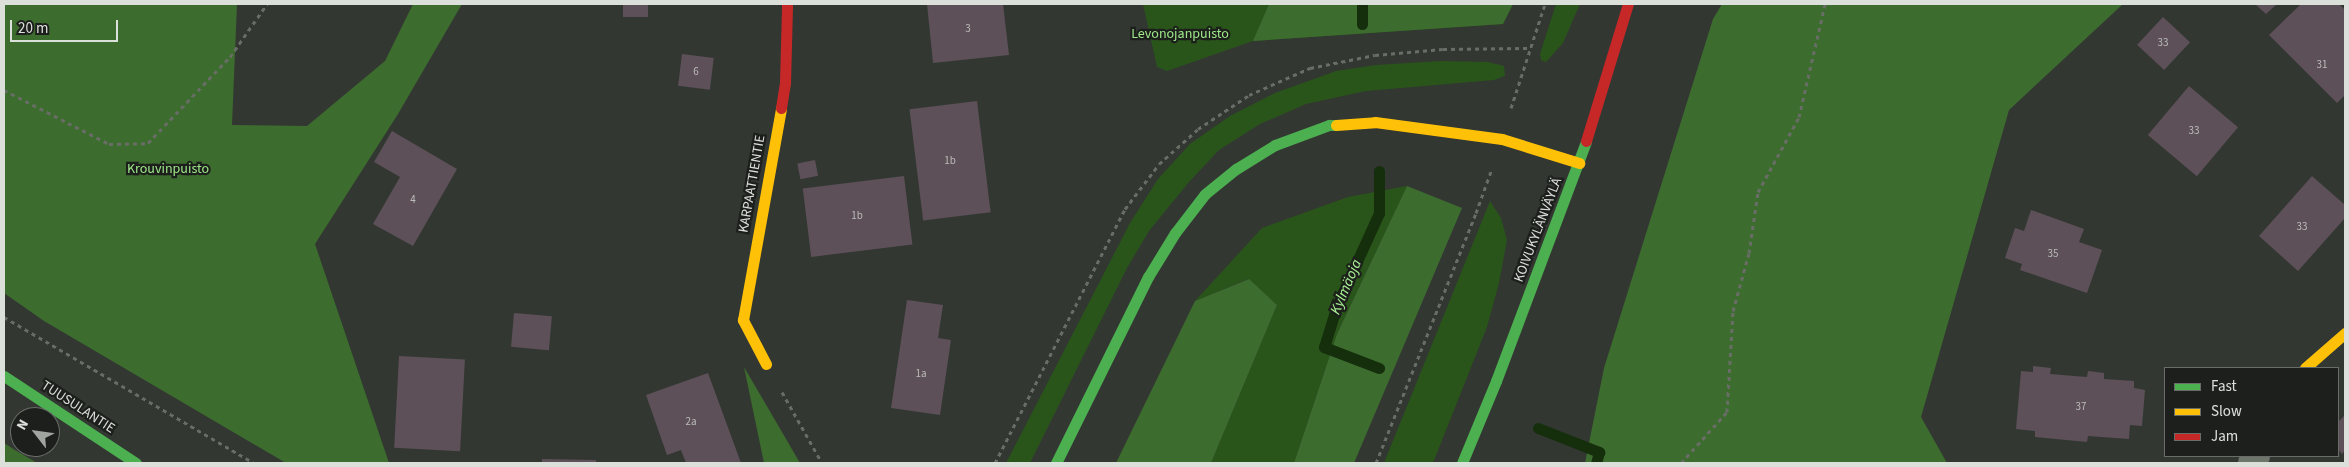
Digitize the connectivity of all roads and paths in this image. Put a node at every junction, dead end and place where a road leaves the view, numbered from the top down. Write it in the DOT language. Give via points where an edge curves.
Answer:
graph roads {
  1 [pos="267,4"];
  2 [pos="787,4"];
  3 [pos="1546,4"];
  4 [pos="1628,4"];
  5 [pos="1826,4"];
  6 [pos="4,90"];
  7 [pos="1502,139"];
  8 [pos="1579,164"];
  9 [pos="4,317"];
  10 [pos="2345,333"];
  11 [pos="766,364"];
  12 [pos="2306,367"];
  13 [pos="4,376"];
  14 [pos="136,463"];
  15 [pos="254,463"];
  16 [pos="822,463"];
  17 [pos="1056,463"];
  18 [pos="1376,463"];
  19 [pos="1462,463"];
  20 [pos="1681,463"];
  1 -- 6 [label="path" via="230,57 148,143 109,144"];
  2 -- 11 [label="main road, KARPAATTIENTIE" via="785,83 744,320"];
  3 -- 7 [label="path"];
  4 -- 8 [label="main road, KOIVUKYLÄNVÄYLÄ"];
  5 -- 20 [label="path" via="1799,117 1758,192 1748,253 1733,311 1727,412"];
  7 -- 8 [label="main road"];
  7 -- 17 [label="main road" via="1375,122 1329,125 1275,145 1236,169 1206,194 1161,255"];
  7 -- 18 [label="path" via="1476,213"];
  8 -- 19 [label="main road, KOIVUKYLÄNVÄYLÄ"];
  9 -- 15 [label="path"];
  10 -- 12 [label="main road"];
  11 -- 16 [label="path"];
  13 -- 14 [label="main road, TUUSULANTIE"];
}
